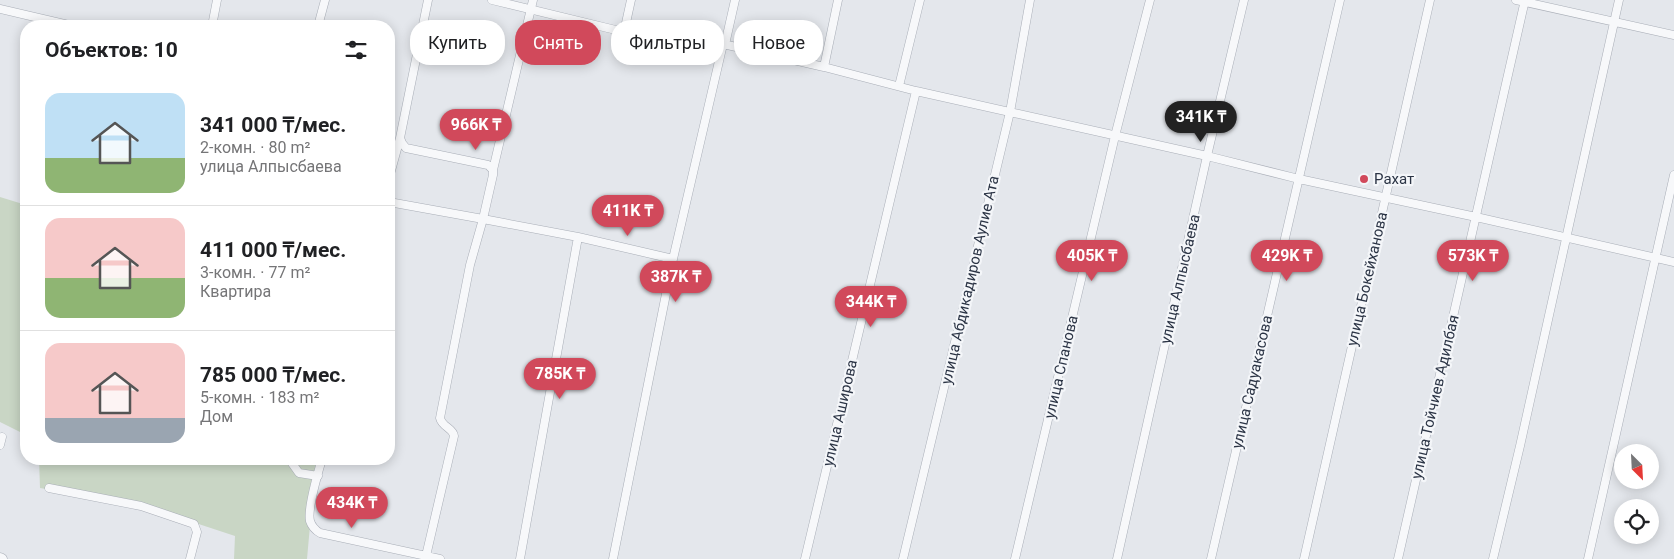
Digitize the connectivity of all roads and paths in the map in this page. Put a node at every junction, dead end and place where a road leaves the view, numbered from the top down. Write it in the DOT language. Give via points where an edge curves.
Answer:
graph roads {
  1 [pos="217,0"];
  2 [pos="325,0"];
  3 [pos="428,0"];
  4 [pos="492,0"];
  5 [pos="533,0"];
  6 [pos="631,0"];
  7 [pos="735,0"];
  8 [pos="838,0"];
  9 [pos="920,0"];
  10 [pos="1030,0"];
  11 [pos="1150,0"];
  12 [pos="1244,0"];
  13 [pos="1340,0"];
  14 [pos="1430,0"];
  15 [pos="1516,0"];
  16 [pos="1619,0"];
  17 [pos="1525,1"];
  18 [pos="0,10"];
  19 [pos="531,10"];
  20 [pos="46,20"];
  21 [pos="213,20"];
  22 [pos="320,20"];
  23 [pos="627,20"];
  24 [pos="1614,22"];
  25 [pos="611,29"];
  26 [pos="1674,35"];
  27 [pos="724,41"];
  28 [pos="724,44"];
  29 [pos="718,65"];
  30 [pos="824,67"];
  31 [pos="899,86"];
  32 [pos="916,91"];
  33 [pos="1010,112"];
  34 [pos="1115,136"];
  35 [pos="400,138"];
  36 [pos="395,156"];
  37 [pos="1207,156"];
  38 [pos="493,170"];
  39 [pos="1674,174"];
  40 [pos="1299,179"];
  41 [pos="1386,197"];
  42 [pos="395,203"];
  43 [pos="1476,217"];
  44 [pos="483,219"];
  45 [pos="578,238"];
  46 [pos="1565,238"];
  47 [pos="1655,258"];
  48 [pos="673,259"];
  49 [pos="1674,262"];
  50 [pos="2,437"];
  51 [pos="0,445"];
  52 [pos="293,465"];
  53 [pos="321,465"];
  54 [pos="318,476"];
  55 [pos="49,488"];
  56 [pos="426,556"];
  57 [pos="190,559"];
  58 [pos="440,559"];
  59 [pos="520,559"];
  60 [pos="613,559"];
  61 [pos="805,559"];
  62 [pos="903,559"];
  63 [pos="1015,559"];
  64 [pos="1117,559"];
  65 [pos="1211,559"];
  66 [pos="1304,559"];
  67 [pos="1398,559"];
  68 [pos="1493,559"];
  69 [pos="1588,559"];
  1 -- 21 [label="street"];
  2 -- 22 [label="street"];
  3 -- 35 [label="street"];
  4 -- 19 [label="street"];
  5 -- 19 [label="street"];
  6 -- 23 [label="street"];
  7 -- 27 [label="street"];
  8 -- 30 [label="street"];
  9 -- 31 [label="street"];
  10 -- 33 [label="street, улица Абдикадиров Аулие Ата"];
  11 -- 34 [label="street, улица Спанова"];
  12 -- 37 [label="street, улица Алпысбаева"];
  13 -- 40 [label="street, улица Садуакасова"];
  14 -- 41 [label="street, улица Бокейханова"];
  15 -- 17 [label="street"];
  16 -- 24 [label="street"];
  17 -- 24 [label="street"];
  17 -- 43 [label="street, улица Тойчиев Адилбая"];
  18 -- 20 [label="street"];
  19 -- 25 [label="street"];
  19 -- 38 [label="street"];
  24 -- 26 [label="street"];
  24 -- 46 [label="street"];
  28 -- 30 [label="street"];
  29 -- 48 [label="street"];
  30 -- 31 [label="street"];
  31 -- 32 [label="street"];
  32 -- 33 [label="street"];
  32 -- 61 [label="street, улица Аширова"];
  33 -- 34 [label="street"];
  33 -- 62 [label="street, улица Абдикадиров Аулие Ата"];
  34 -- 37 [label="street"];
  34 -- 63 [label="street, улица Спанова"];
  35 -- 36 [label="street"];
  35 -- 38 [label="street" via="406,148 488,165"];
  37 -- 40 [label="street"];
  37 -- 64 [label="street, улица Алпысбаева"];
  38 -- 44 [label="street"];
  39 -- 47 [label="street"];
  40 -- 41 [label="street"];
  40 -- 65 [label="street, улица Садуакасова"];
  41 -- 43 [label="street"];
  41 -- 66 [label="street, улица Бокейханова"];
  42 -- 44 [label="street"];
  43 -- 46 [label="street"];
  43 -- 67 [label="street, улица Тойчиев Адилбая"];
  44 -- 45 [label="street"];
  44 -- 56 [label="street" via="470,265 440,418 454,436"];
  45 -- 48 [label="street"];
  45 -- 59 [label="street"];
  46 -- 47 [label="street"];
  46 -- 68 [label="street"];
  47 -- 49 [label="street"];
  47 -- 69 [label="street"];
  48 -- 60 [label="street"];
  50 -- 51 [label="street"];
  52 -- 54 [label="street" via="299,473"];
  53 -- 54 [label="street"];
  54 -- 56 [label="street" via="310,520 320,533"];
  55 -- 57 [label="street" via="141,506 194,524 197,532"];
  56 -- 58 [label="street"];
}
